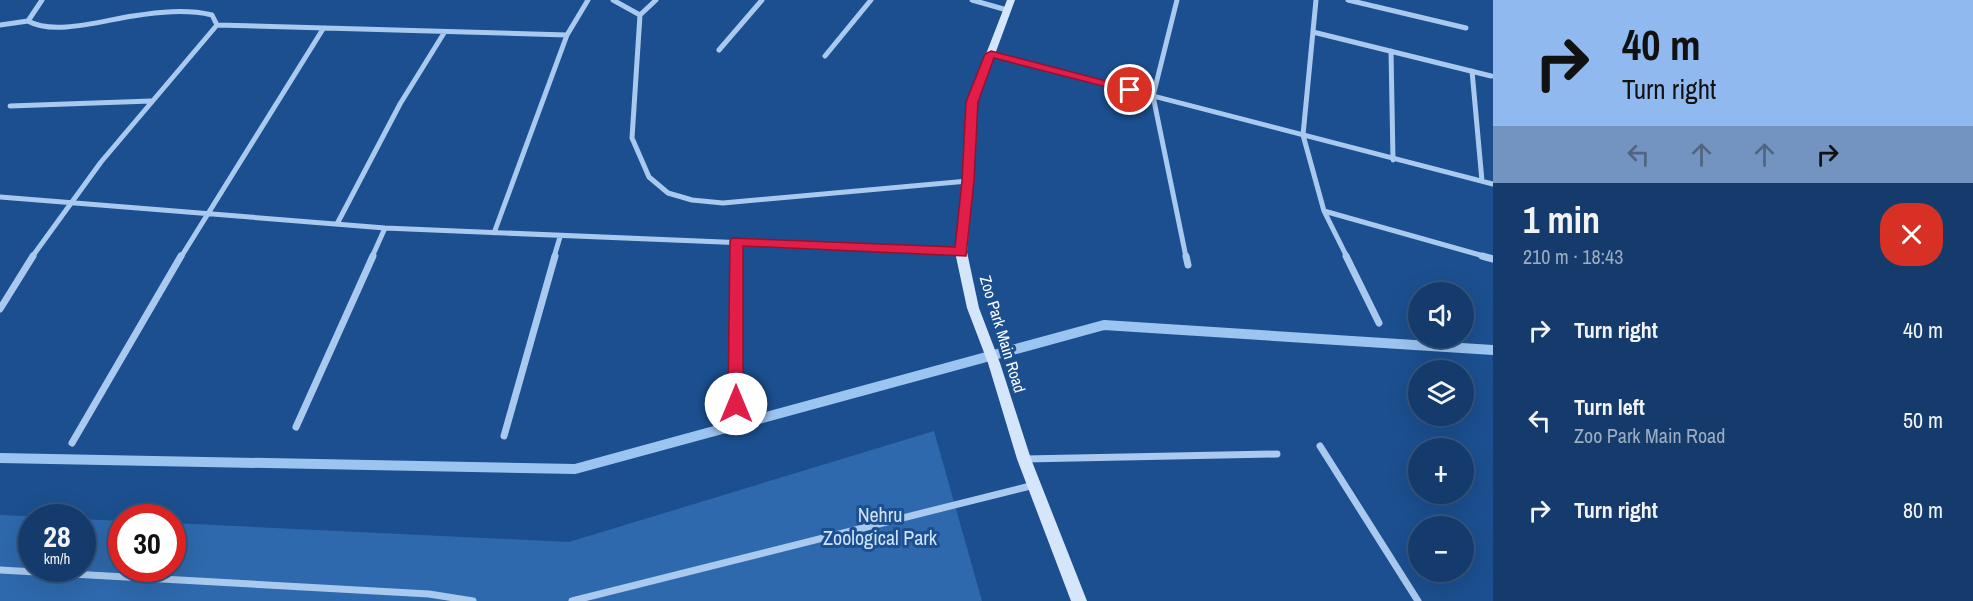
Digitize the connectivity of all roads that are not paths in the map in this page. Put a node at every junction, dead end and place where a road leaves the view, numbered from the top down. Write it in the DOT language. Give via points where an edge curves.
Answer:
graph roads {
  1 [pos="42,0"];
  2 [pos="588,0"];
  3 [pos="613,0"];
  4 [pos="656,0"];
  5 [pos="762,0"];
  6 [pos="871,0"];
  7 [pos="972,0"];
  8 [pos="1177,0"];
  9 [pos="1316,0"];
  10 [pos="1348,0"];
  11 [pos="1009,5"];
  12 [pos="640,15"];
  13 [pos="28,21"];
  14 [pos="0,25"];
  15 [pos="217,25"];
  16 [pos="1466,28"];
  17 [pos="324,29"];
  18 [pos="1313,32"];
  19 [pos="444,33"];
  20 [pos="567,35"];
  21 [pos="719,50"];
  22 [pos="1391,51"];
  23 [pos="991,54"];
  24 [pos="825,56"];
  25 [pos="1472,71"];
  26 [pos="1491,76"];
  27 [pos="1153,96"];
  28 [pos="151,100"];
  29 [pos="10,106"];
  30 [pos="1303,135"];
  31 [pos="1393,160"];
  32 [pos="968,181"];
  33 [pos="1482,181"];
  34 [pos="1493,184"];
  35 [pos="0,197"];
  36 [pos="69,201"];
  37 [pos="1324,211"];
  38 [pos="206,214"];
  39 [pos="337,224"];
  40 [pos="386,228"];
  41 [pos="494,233"];
  42 [pos="560,237"];
  43 [pos="737,241"];
  44 [pos="961,252"];
  45 [pos="1493,259"];
  46 [pos="1188,265"];
  47 [pos="0,309"];
  48 [pos="1379,323"];
  49 [pos="736,404"];
  50 [pos="296,427"];
  51 [pos="504,436"];
  52 [pos="72,443"];
  53 [pos="1320,446"];
  54 [pos="1277,454"];
  55 [pos="1024,459"];
  56 [pos="1035,484"];
  57 [pos="0,570"];
  58 [pos="473,601"];
  59 [pos="572,601"];
  60 [pos="1079,601"];
  61 [pos="1418,601"];
  1 -- 13 [label="street"];
  2 -- 20 [label="street"];
  3 -- 12 [label="street"];
  4 -- 12 [label="street"];
  5 -- 21 [label="street"];
  6 -- 24 [label="street"];
  7 -- 11 [label="street"];
  8 -- 27 [label="street"];
  9 -- 18 [label="street"];
  10 -- 16 [label="street"];
  11 -- 23 [label="main road, Zoo Park Main Road"];
  12 -- 32 [label="street" via="632,138 648,177 668,193 723,203"];
  13 -- 14 [label="street"];
  13 -- 15 [label="street" via="38,27 55,28 201,10 212,15"];
  15 -- 17 [label="street"];
  15 -- 28 [label="street"];
  17 -- 19 [label="street"];
  17 -- 38 [label="street"];
  18 -- 22 [label="street"];
  18 -- 30 [label="street"];
  19 -- 20 [label="street"];
  19 -- 39 [label="street" via="400,104"];
  20 -- 41 [label="street"];
  22 -- 25 [label="street"];
  22 -- 31 [label="street"];
  23 -- 27 [label="street"];
  23 -- 32 [label="main road, Zoo Park Main Road" via="972,102"];
  25 -- 26 [label="street"];
  25 -- 33 [label="street"];
  27 -- 30 [label="street"];
  27 -- 46 [label="street"];
  28 -- 29 [label="street"];
  28 -- 36 [label="street"];
  30 -- 31 [label="street"];
  30 -- 37 [label="street"];
  31 -- 33 [label="street"];
  32 -- 44 [label="main road, Zoo Park Main Road"];
  33 -- 34 [label="street"];
  35 -- 36 [label="street"];
  36 -- 38 [label="street"];
  36 -- 47 [label="street"];
  37 -- 45 [label="street"];
  37 -- 48 [label="street"];
  38 -- 39 [label="street"];
  38 -- 52 [label="street"];
  39 -- 40 [label="street"];
  40 -- 41 [label="street"];
  40 -- 50 [label="street"];
  41 -- 42 [label="street"];
  42 -- 43 [label="street"];
  42 -- 51 [label="street"];
  43 -- 44 [label="street"];
  43 -- 49 [label="street"];
  44 -- 55 [label="main road, Zoo Park Main Road" via="973,308"];
  53 -- 61 [label="street"];
  54 -- 55 [label="street"];
  55 -- 56 [label="main road, Zoo Park Main Road"];
  56 -- 59 [label="street"];
  56 -- 60 [label="main road, Zoo Park Main Road"];
  57 -- 58 [label="street" via="429,594"];
}
